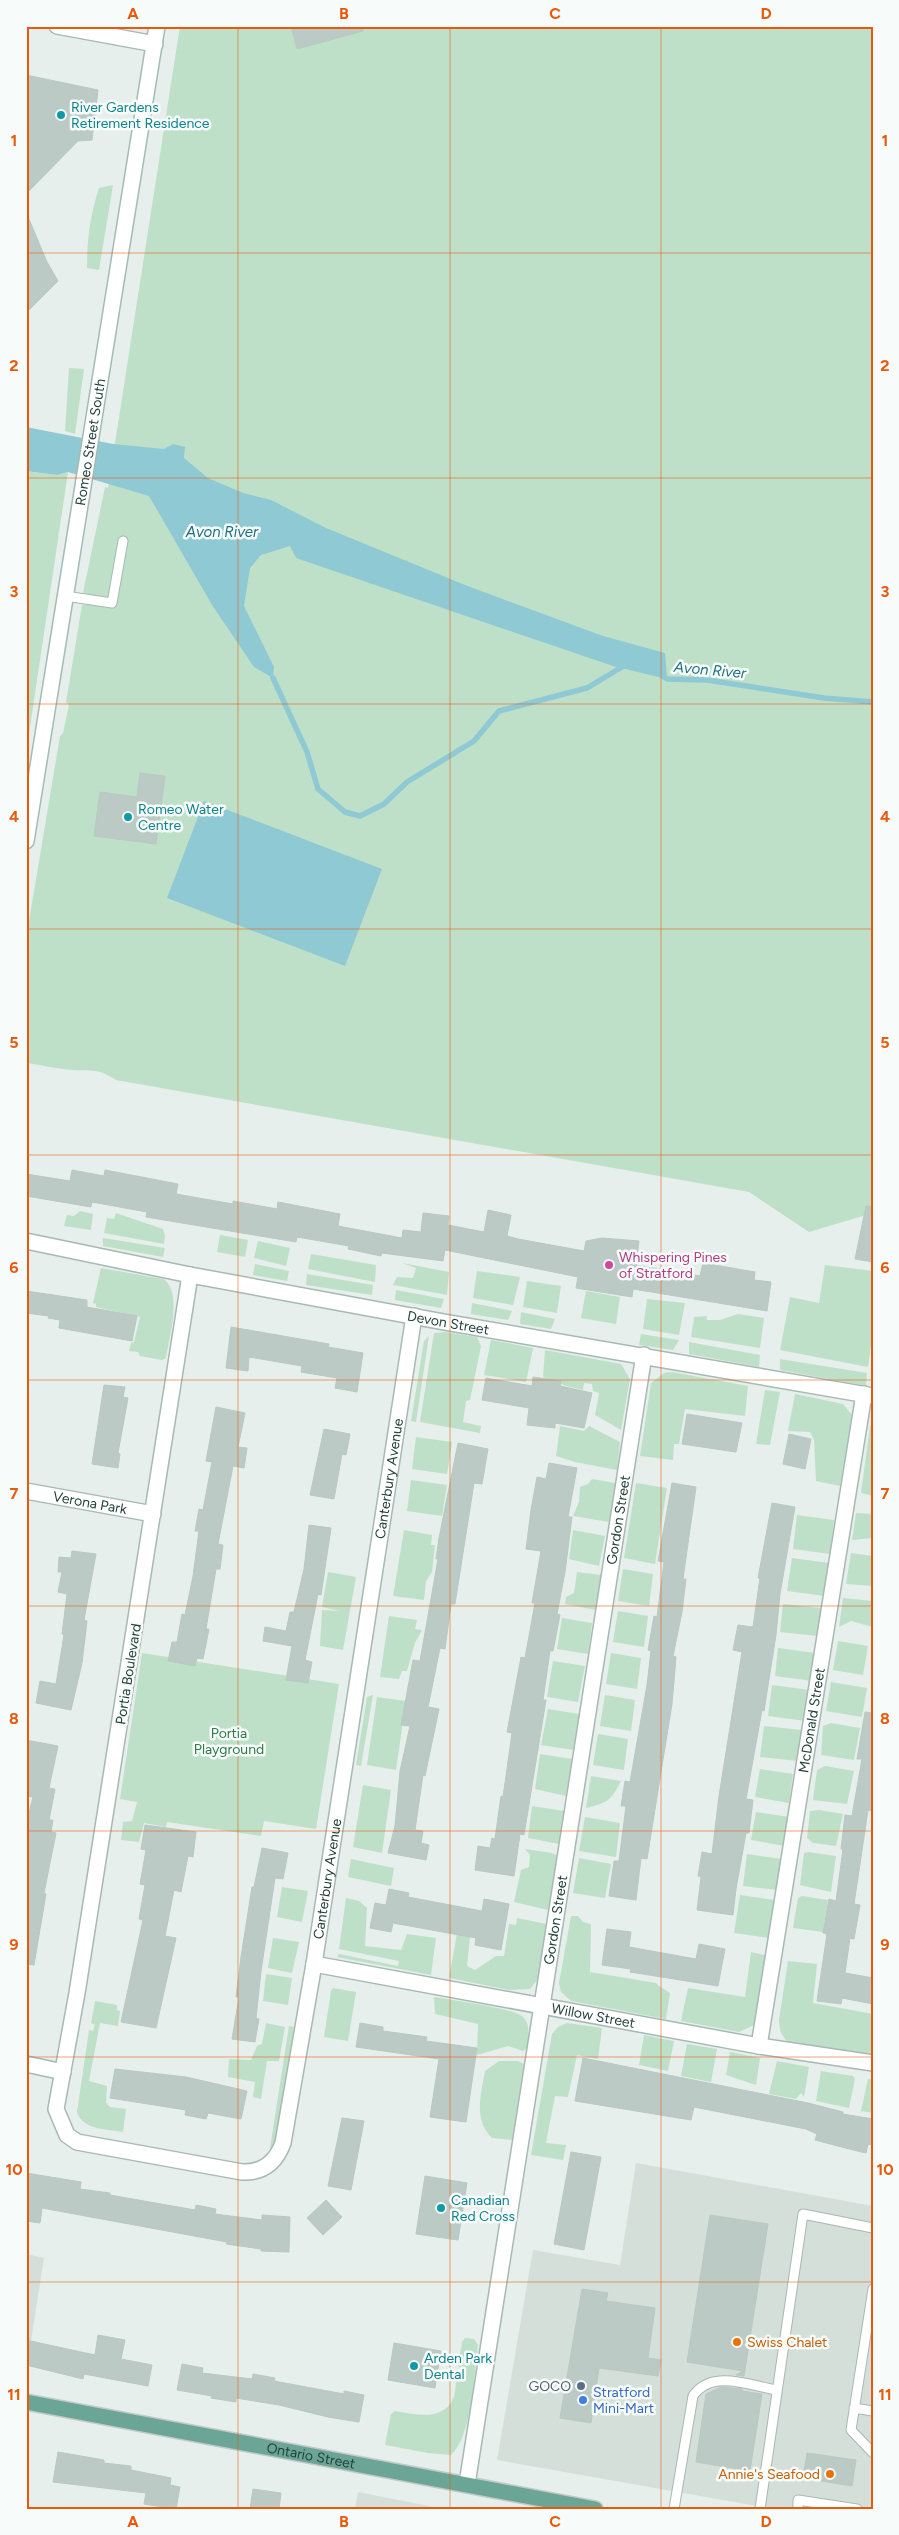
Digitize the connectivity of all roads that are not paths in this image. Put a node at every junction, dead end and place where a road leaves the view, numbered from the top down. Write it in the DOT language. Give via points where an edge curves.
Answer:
graph roads {
  1 [pos="57,26"];
  2 [pos="157,26"];
  3 [pos="155,44"];
  4 [pos="123,541"];
  5 [pos="65,596"];
  6 [pos="26,841"];
  7 [pos="26,1241"];
  8 [pos="190,1275"];
  9 [pos="414,1316"];
  10 [pos="644,1355"];
  11 [pos="868,1395"];
  12 [pos="26,1491"];
  13 [pos="153,1514"];
  14 [pos="314,1964"];
  15 [pos="544,2007"];
  16 [pos="759,2046"];
  17 [pos="873,2063"];
  18 [pos="26,2064"];
  19 [pos="63,2072"];
  20 [pos="873,2228"];
  21 [pos="873,2289"];
  22 [pos="776,2390"];
  23 [pos="26,2402"];
  24 [pos="854,2408"];
  25 [pos="873,2411"];
  26 [pos="873,2453"];
  27 [pos="467,2484"];
  28 [pos="595,2509"];
  29 [pos="674,2509"];
  30 [pos="760,2509"];
  31 [pos="798,2509"];
  32 [pos="857,2509"];
  1 -- 3 [label="street"];
  2 -- 3 [label="street, Romeo Street South"];
  3 -- 5 [label="street, Romeo Street South"];
  4 -- 5 [label="lane" via="112,604"];
  5 -- 6 [label="street, Romeo Street South"];
  7 -- 8 [label="street, Devon Street"];
  8 -- 9 [label="street, Devon Street"];
  8 -- 13 [label="street, Portia Boulevard"];
  9 -- 10 [label="street, Devon Street"];
  9 -- 14 [label="street, Canterbury Avenue"];
  10 -- 11 [label="street, Devon Street"];
  10 -- 15 [label="street, Gordon Street"];
  11 -- 16 [label="street, McDonald Street"];
  12 -- 13 [label="street, Verona Park"];
  13 -- 19 [label="street, Portia Boulevard"];
  14 -- 15 [label="street, Willow Street"];
  14 -- 19 [label="street, Canterbury Avenue" via="283,2143 279,2154 264,2169 254,2173 242,2172 77,2142 67,2135 56,2109"];
  15 -- 16 [label="street, Willow Street"];
  15 -- 27 [label="street, Gordon Street"];
  16 -- 17 [label="street, Willow Street"];
  18 -- 19 [label="street"];
  20 -- 22 [label="lane" via="803,2214"];
  21 -- 24 [label="lane"];
  22 -- 29 [label="lane" via="716,2379 698,2388 692,2396"];
  22 -- 30 [label="lane"];
  23 -- 27 [label="main road, Ontario Street"];
  24 -- 25 [label="lane"];
  24 -- 26 [label="lane" via="851,2430"];
  27 -- 28 [label="main road, Ontario Street"];
  31 -- 32 [label="lane" via="798,2500"];
}
